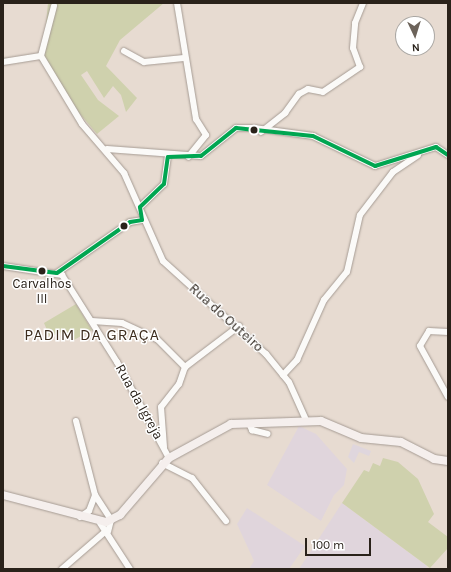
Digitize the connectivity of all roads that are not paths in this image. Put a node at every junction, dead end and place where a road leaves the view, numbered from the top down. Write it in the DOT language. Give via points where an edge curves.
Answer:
graph roads {
  1 [pos="177,3"];
  2 [pos="363,3"];
  3 [pos="54,6"];
  4 [pos="124,51"];
  5 [pos="41,56"];
  6 [pos="184,58"];
  7 [pos="3,62"];
  8 [pos="261,132"];
  9 [pos="108,149"];
  10 [pos="424,151"];
  11 [pos="448,155"];
  12 [pos="168,156"];
  13 [pos="188,157"];
  14 [pos="140,207"];
  15 [pos="142,220"];
  16 [pos="3,266"];
  17 [pos="57,273"];
  18 [pos="92,321"];
  19 [pos="239,326"];
  20 [pos="448,332"];
  21 [pos="185,368"];
  22 [pos="283,375"];
  23 [pos="448,397"];
  24 [pos="306,420"];
  25 [pos="76,421"];
  26 [pos="248,423"];
  27 [pos="268,434"];
  28 [pos="164,449"];
  29 [pos="169,458"];
  30 [pos="448,461"];
  31 [pos="162,463"];
  32 [pos="3,495"];
  33 [pos="96,495"];
  34 [pos="89,511"];
  35 [pos="104,513"];
  36 [pos="79,518"];
  37 [pos="112,520"];
  38 [pos="226,521"];
  39 [pos="100,523"];
  40 [pos="107,532"];
  41 [pos="62,569"];
  42 [pos="130,569"];
  1 -- 6 [label="street"];
  2 -- 8 [label="street" via="355,23 353,48 360,67 324,92 308,89 299,94 285,113"];
  3 -- 5 [label="street"];
  4 -- 6 [label="street" via="140,62"];
  5 -- 7 [label="street"];
  5 -- 9 [label="street" via="82,124"];
  6 -- 13 [label="street" via="196,119 206,135"];
  8 -- 10 [label="street" via="313,136 375,166"];
  8 -- 13 [label="street" via="236,128 201,156"];
  9 -- 12 [label="street" via="136,149"];
  9 -- 14 [label="street"];
  10 -- 11 [label="street" via="436,147"];
  10 -- 22 [label="street" via="398,166 360,215 347,272 324,300 297,360"];
  12 -- 13 [label="street"];
  12 -- 14 [label="street" via="164,184"];
  14 -- 15 [label="street, Rua do Outeiro"];
  15 -- 17 [label="street" via="130,222"];
  15 -- 19 [label="street, Rua do Outeiro" via="166,265"];
  16 -- 17 [label="street"];
  17 -- 18 [label="street, Rua da Igreja" via="62,275"];
  18 -- 21 [label="street" via="122,323 157,339"];
  18 -- 28 [label="street, Rua da Igreja"];
  19 -- 21 [label="street"];
  19 -- 22 [label="street, Rua do Outeiro"];
  20 -- 23 [label="street" via="429,331 420,346 439,386"];
  21 -- 28 [label="street" via="179,384 160,407"];
  22 -- 24 [label="street, Rua do Outeiro"];
  24 -- 26 [label="main road"];
  24 -- 30 [label="main road" via="321,421 361,438 401,442 434,459"];
  25 -- 33 [label="street"];
  26 -- 27 [label="street" via="252,430"];
  26 -- 29 [label="main road" via="220,427"];
  28 -- 29 [label="street, Rua da Igreja"];
  29 -- 31 [label="main road"];
  31 -- 37 [label="main road" via="120,515"];
  31 -- 38 [label="street" via="192,478"];
  32 -- 36 [label="main road"];
  33 -- 34 [label="street"];
  33 -- 35 [label="street"];
  34 -- 35 [label="street"];
  34 -- 36 [label="street"];
  35 -- 37 [label="street"];
  36 -- 39 [label="main road"];
  37 -- 39 [label="main road"];
  37 -- 40 [label="street"];
  39 -- 40 [label="street"];
  40 -- 41 [label="street"];
  40 -- 42 [label="street"];
}
